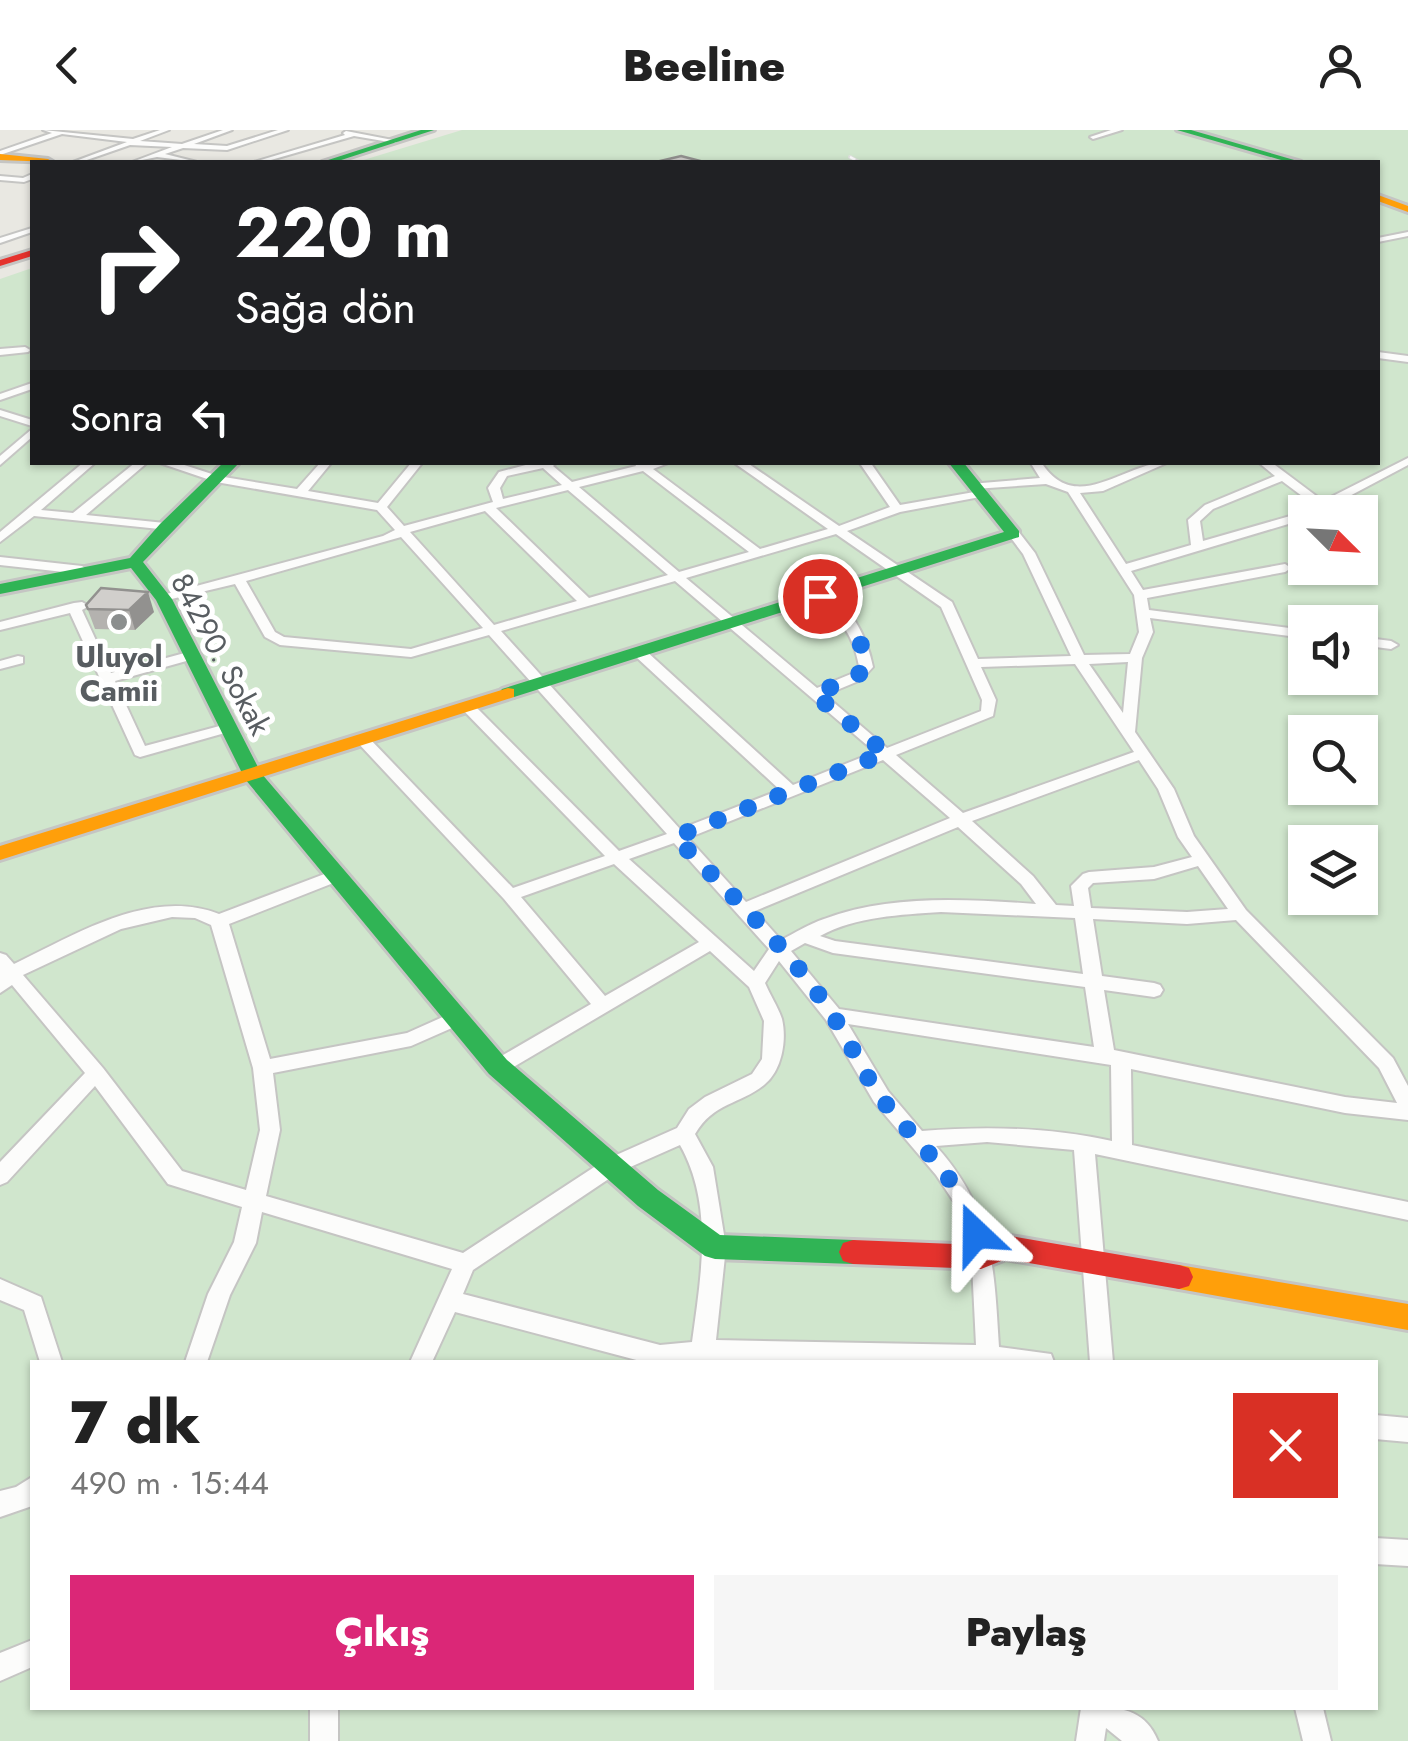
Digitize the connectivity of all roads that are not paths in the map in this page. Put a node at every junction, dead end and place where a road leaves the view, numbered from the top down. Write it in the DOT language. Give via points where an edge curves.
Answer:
graph roads {
  1 [pos="46,130"];
  2 [pos="166,130"];
  3 [pos="228,130"];
  4 [pos="286,130"];
  5 [pos="330,130"];
  6 [pos="430,130"];
  7 [pos="443,130"];
  8 [pos="1119,130"];
  9 [pos="1181,130"];
  10 [pos="61,132"];
  11 [pos="354,134"];
  12 [pos="1093,137"];
  13 [pos="133,142"];
  14 [pos="0,145"];
  15 [pos="180,147"];
  16 [pos="398,150"];
  17 [pos="5,152"];
  18 [pos="158,154"];
  19 [pos="39,160"];
  20 [pos="82,160"];
  21 [pos="142,160"];
  22 [pos="185,160"];
  23 [pos="265,160"];
  24 [pos="339,160"];
  25 [pos="353,160"];
  26 [pos="1289,160"];
  27 [pos="30,176"];
  28 [pos="0,178"];
  29 [pos="1380,199"];
  30 [pos="1408,209"];
  31 [pos="30,233"];
  32 [pos="1408,234"];
  33 [pos="1380,240"];
  34 [pos="12,261"];
  35 [pos="25,350"];
  36 [pos="0,352"];
  37 [pos="1380,355"];
  38 [pos="1408,358"];
  39 [pos="30,387"];
  40 [pos="0,396"];
  41 [pos="0,413"];
  42 [pos="30,422"];
  43 [pos="30,434"];
  44 [pos="1408,461"];
  45 [pos="0,462"];
  46 [pos="87,465"];
  47 [pos="139,465"];
  48 [pos="183,465"];
  49 [pos="324,465"];
  50 [pos="415,465"];
  51 [pos="539,465"];
  52 [pos="549,465"];
  53 [pos="642,465"];
  54 [pos="742,465"];
  55 [pos="866,465"];
  56 [pos="958,465"];
  57 [pos="1037,465"];
  58 [pos="1150,465"];
  59 [pos="1267,465"];
  60 [pos="225,471"];
  61 [pos="1284,478"];
  62 [pos="1047,481"];
  63 [pos="568,486"];
  64 [pos="977,490"];
  65 [pos="1072,490"];
  66 [pos="300,494"];
  67 [pos="1308,495"];
  68 [pos="1344,495"];
  69 [pos="381,506"];
  70 [pos="494,506"];
  71 [pos="897,509"];
  72 [pos="32,512"];
  73 [pos="76,517"];
  74 [pos="1288,520"];
  75 [pos="165,527"];
  76 [pos="403,530"];
  77 [pos="838,530"];
  78 [pos="1014,534"];
  79 [pos="0,538"];
  80 [pos="1198,548"];
  81 [pos="758,553"];
  82 [pos="0,561"];
  83 [pos="135,562"];
  84 [pos="1285,568"];
  85 [pos="1123,569"];
  86 [pos="82,570"];
  87 [pos="902,571"];
  88 [pos="674,578"];
  89 [pos="238,580"];
  90 [pos="0,589"];
  91 [pos="153,593"];
  92 [pos="1140,594"];
  93 [pos="820,596"];
  94 [pos="587,603"];
  95 [pos="90,604"];
  96 [pos="74,608"];
  97 [pos="1144,612"];
  98 [pos="732,624"];
  99 [pos="0,626"];
  100 [pos="492,631"];
  101 [pos="1288,632"];
  102 [pos="1378,644"];
  103 [pos="1391,646"];
  104 [pos="640,653"];
  105 [pos="192,656"];
  106 [pos="1136,658"];
  107 [pos="1079,659"];
  108 [pos="18,660"];
  109 [pos="0,664"];
  110 [pos="972,664"];
  111 [pos="106,679"];
  112 [pos="538,685"];
  113 [pos="814,694"];
  114 [pos="468,707"];
  115 [pos="227,728"];
  116 [pos="1128,734"];
  117 [pos="363,740"];
  118 [pos="886,753"];
  119 [pos="1139,755"];
  120 [pos="252,775"];
  121 [pos="788,790"];
  122 [pos="960,820"];
  123 [pos="675,837"];
  124 [pos="0,854"];
  125 [pos="615,856"];
  126 [pos="1202,860"];
  127 [pos="335,876"];
  128 [pos="510,895"];
  129 [pos="745,909"];
  130 [pos="1050,910"];
  131 [pos="1084,914"];
  132 [pos="1240,914"];
  133 [pos="219,921"];
  134 [pos="803,936"];
  135 [pos="712,942"];
  136 [pos="779,949"];
  137 [pos="4,972"];
  138 [pos="1095,982"];
  139 [pos="756,984"];
  140 [pos="1154,990"];
  141 [pos="601,1004"];
  142 [pos="833,1015"];
  143 [pos="454,1020"];
  144 [pos="1113,1057"];
  145 [pos="498,1066"];
  146 [pos="264,1068"];
  147 [pos="96,1073"];
  148 [pos="1408,1108"];
  149 [pos="684,1134"];
  150 [pos="920,1139"];
  151 [pos="1084,1143"];
  152 [pos="1122,1151"];
  153 [pos="612,1166"];
  154 [pos="0,1176"];
  155 [pos="254,1199"];
  156 [pos="1408,1211"];
  157 [pos="714,1248"];
  158 [pos="981,1257"];
  159 [pos="1092,1261"];
  160 [pos="465,1263"];
  161 [pos="0,1290"];
  162 [pos="449,1300"];
  163 [pos="1408,1317"];
  164 [pos="988,1356"];
  165 [pos="703,1357"];
  166 [pos="736,1357"];
  167 [pos="50,1360"];
  168 [pos="197,1360"];
  169 [pos="422,1360"];
  170 [pos="1025,1360"];
  171 [pos="1101,1360"];
  172 [pos="1378,1428"];
  173 [pos="1408,1430"];
  174 [pos="30,1491"];
  175 [pos="0,1504"];
  176 [pos="1378,1550"];
  177 [pos="1408,1553"];
  178 [pos="30,1655"];
  179 [pos="0,1667"];
  180 [pos="324,1710"];
  181 [pos="1094,1710"];
  182 [pos="1106,1710"];
  183 [pos="1310,1710"];
  184 [pos="324,1741"];
  185 [pos="1090,1741"];
  186 [pos="1144,1741"];
  187 [pos="1317,1741"];
  1 -- 10 [label="street"];
  2 -- 13 [label="street"];
  3 -- 15 [label="street"];
  4 -- 15 [label="street" via="227,148"];
  5 -- 11 [label="street"];
  6 -- 16 [label="street"];
  7 -- 16 [label="street"];
  8 -- 12 [label="street"];
  9 -- 26 [label="street"];
  10 -- 13 [label="street"];
  10 -- 17 [label="street"];
  11 -- 16 [label="street"];
  11 -- 23 [label="street"];
  13 -- 15 [label="street"];
  13 -- 20 [label="street"];
  14 -- 17 [label="street"];
  15 -- 18 [label="street"];
  16 -- 24 [label="street"];
  16 -- 25 [label="street"];
  17 -- 19 [label="street"];
  18 -- 21 [label="street"];
  18 -- 22 [label="street"];
  27 -- 28 [label="street"];
  29 -- 30 [label="street"];
  31 -- 34 [label="street"];
  32 -- 33 [label="street"];
  35 -- 36 [label="street"];
  37 -- 38 [label="street"];
  39 -- 40 [label="street"];
  41 -- 42 [label="street"];
  43 -- 45 [label="street"];
  44 -- 68 [label="street"];
  46 -- 72 [label="street"];
  47 -- 73 [label="street"];
  48 -- 60 [label="street"];
  49 -- 66 [label="street"];
  50 -- 69 [label="street"];
  51 -- 70 [label="street" via="503,474"];
  52 -- 63 [label="street"];
  53 -- 63 [label="street"];
  53 -- 81 [label="street"];
  54 -- 77 [label="street"];
  55 -- 71 [label="street"];
  56 -- 64 [label="street"];
  57 -- 62 [label="street"];
  58 -- 65 [label="street" via="1098,489"];
  59 -- 61 [label="street"];
  60 -- 66 [label="street"];
  60 -- 75 [label="street"];
  61 -- 67 [label="street"];
  61 -- 80 [label="street" via="1208,507 1194,520"];
  62 -- 64 [label="street"];
  62 -- 65 [label="street"];
  63 -- 70 [label="street"];
  63 -- 88 [label="street"];
  64 -- 71 [label="street"];
  64 -- 78 [label="street"];
  65 -- 85 [label="street"];
  66 -- 69 [label="street"];
  69 -- 76 [label="street"];
  70 -- 76 [label="street"];
  70 -- 94 [label="street"];
  71 -- 77 [label="street"];
  72 -- 73 [label="street"];
  72 -- 79 [label="street"];
  73 -- 75 [label="street"];
  74 -- 80 [label="street"];
  75 -- 83 [label="street"];
  76 -- 89 [label="street"];
  76 -- 100 [label="street"];
  77 -- 81 [label="street"];
  77 -- 87 [label="street"];
  78 -- 87 [label="street"];
  78 -- 107 [label="street"];
  80 -- 85 [label="street"];
  81 -- 88 [label="street"];
  82 -- 86 [label="street"];
  83 -- 86 [label="street"];
  83 -- 91 [label="street, 84290. Sokak"];
  84 -- 92 [label="street"];
  85 -- 92 [label="street"];
  86 -- 90 [label="street"];
  87 -- 93 [label="street"];
  87 -- 110 [label="street" via="946,605"];
  88 -- 94 [label="street"];
  88 -- 98 [label="street"];
  89 -- 91 [label="street"];
  89 -- 100 [label="street" via="270,634 286,643 402,654"];
  91 -- 105 [label="street, 84290. Sokak"];
  92 -- 97 [label="street"];
  93 -- 98 [label="street"];
  93 -- 113 [label="street" via="846,614 866,667"];
  94 -- 100 [label="street"];
  95 -- 96 [label="street"];
  96 -- 99 [label="street"];
  96 -- 111 [label="street"];
  97 -- 101 [label="street"];
  97 -- 106 [label="street" via="1146,632"];
  98 -- 104 [label="street"];
  98 -- 113 [label="street"];
  100 -- 112 [label="street"];
  102 -- 103 [label="street"];
  104 -- 112 [label="street"];
  104 -- 121 [label="street"];
  105 -- 111 [label="street"];
  105 -- 115 [label="street, 84290. Sokak"];
  106 -- 107 [label="street"];
  106 -- 116 [label="street"];
  107 -- 110 [label="street"];
  107 -- 116 [label="street"];
  108 -- 109 [label="street"];
  110 -- 118 [label="street" via="990,700 988,713"];
  111 -- 115 [label="street" via="140,752"];
  112 -- 114 [label="street"];
  112 -- 123 [label="street"];
  113 -- 118 [label="street"];
  114 -- 117 [label="street"];
  114 -- 125 [label="street"];
  115 -- 120 [label="street, 84290. Sokak"];
  116 -- 119 [label="street"];
  117 -- 120 [label="street"];
  117 -- 128 [label="street"];
  118 -- 121 [label="street"];
  118 -- 122 [label="street"];
  119 -- 122 [label="street"];
  119 -- 126 [label="street" via="1166,789"];
  120 -- 124 [label="street"];
  120 -- 127 [label="street, 84290. Sokak"];
  121 -- 123 [label="street"];
  122 -- 129 [label="street"];
  122 -- 130 [label="street"];
  123 -- 125 [label="street"];
  123 -- 129 [label="street"];
  125 -- 128 [label="street"];
  125 -- 135 [label="street"];
  126 -- 131 [label="street" via="1089,878 1078,890"];
  126 -- 132 [label="street"];
  127 -- 133 [label="street"];
  127 -- 143 [label="street, 84290. Sokak"];
  128 -- 141 [label="street"];
  129 -- 136 [label="street"];
  130 -- 131 [label="street"];
  130 -- 134 [label="street" via="878,911 833,918"];
  131 -- 132 [label="street" via="1196,920"];
  131 -- 138 [label="street"];
  132 -- 148 [label="street" via="1386,1063"];
  133 -- 137 [label="street" via="183,912 128,919"];
  133 -- 146 [label="street"];
  134 -- 136 [label="street"];
  134 -- 138 [label="street" via="834,947"];
  135 -- 139 [label="street"];
  135 -- 141 [label="street"];
  136 -- 139 [label="street"];
  136 -- 142 [label="street"];
  137 -- 147 [label="street"];
  138 -- 140 [label="street"];
  138 -- 144 [label="street"];
  139 -- 149 [label="street" via="773,1021 772,1060 759,1079 696,1115"];
  141 -- 145 [label="street"];
  142 -- 144 [label="street"];
  142 -- 150 [label="street" via="859,1065"];
  143 -- 145 [label="street, 84290. Sokak"];
  143 -- 146 [label="street" via="411,1039"];
  144 -- 148 [label="street" via="1345,1105"];
  144 -- 152 [label="street"];
  145 -- 153 [label="street, 84290. Sokak"];
  146 -- 155 [label="street" via="270,1130"];
  147 -- 154 [label="street"];
  147 -- 155 [label="street" via="175,1178"];
  149 -- 153 [label="street"];
  149 -- 157 [label="street" via="703,1167"];
  150 -- 151 [label="street" via="987,1134"];
  150 -- 158 [label="street" via="970,1211"];
  151 -- 152 [label="street"];
  151 -- 159 [label="street"];
  152 -- 156 [label="street"];
  153 -- 157 [label="street, 84290. Sokak"];
  153 -- 160 [label="street"];
  155 -- 160 [label="street"];
  155 -- 168 [label="street" via="244,1243"];
  157 -- 158 [label="street"];
  157 -- 165 [label="street"];
  158 -- 159 [label="street" via="1005,1247"];
  158 -- 164 [label="street"];
  159 -- 163 [label="street"];
  159 -- 171 [label="street"];
  160 -- 162 [label="street"];
  161 -- 167 [label="street" via="33,1304"];
  162 -- 165 [label="street" via="660,1356"];
  162 -- 169 [label="street"];
  164 -- 166 [label="street"];
  164 -- 170 [label="street"];
  165 -- 166 [label="street"];
  172 -- 173 [label="street"];
  174 -- 175 [label="street"];
  176 -- 177 [label="street"];
  178 -- 179 [label="street"];
  180 -- 184 [label="street"];
  181 -- 185 [label="street"];
  182 -- 186 [label="street"];
  183 -- 187 [label="street"];
}
